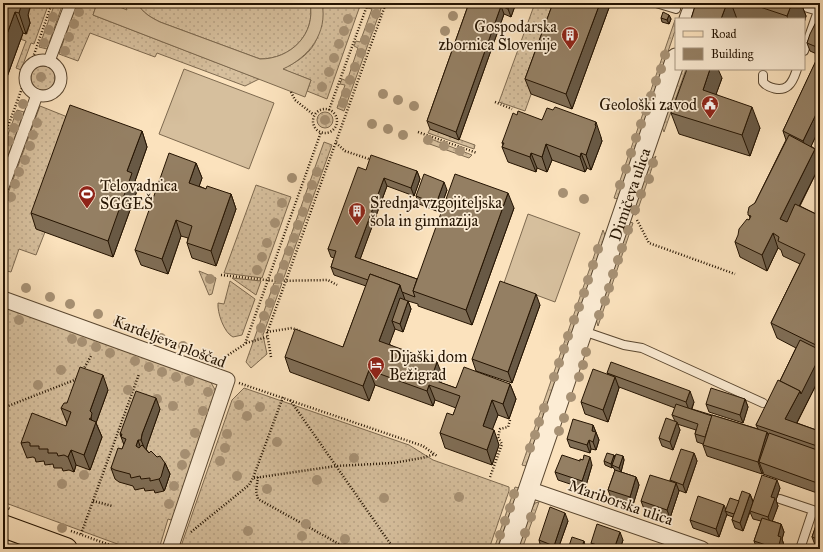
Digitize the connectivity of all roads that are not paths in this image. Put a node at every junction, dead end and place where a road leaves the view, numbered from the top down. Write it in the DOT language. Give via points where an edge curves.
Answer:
graph roads {
  1 [pos="70,3"];
  2 [pos="656,3"];
  3 [pos="695,3"];
  4 [pos="791,3"];
  5 [pos="683,14"];
  6 [pos="805,49"];
  7 [pos="49,61"];
  8 [pos="675,61"];
  9 [pos="797,70"];
  10 [pos="763,75"];
  11 [pos="37,95"];
  12 [pos="3,187"];
  13 [pos="3,299"];
  14 [pos="582,331"];
  15 [pos="763,403"];
  16 [pos="528,489"];
  17 [pos="780,499"];
  18 [pos="3,526"];
  19 [pos="74,542"];
  20 [pos="170,549"];
  21 [pos="508,549"];
  22 [pos="702,549"];
  23 [pos="800,549"];
  1 -- 7 [label="street"];
  2 -- 5 [label="lane"];
  3 -- 5 [label="street"];
  4 -- 6 [label="lane" via="818,11"];
  7 -- 11 [label="street" via="56,66 61,79 57,89 50,94"];
  7 -- 11 [label="street" via="39,60 26,72 25,80 29,89"];
  8 -- 14 [label="street, Dimičeva ulica"];
  9 -- 10 [label="lane" via="788,87 781,89 766,86"];
  11 -- 12 [label="street"];
  13 -- 20 [label="street, Kardeljeva ploščad" via="227,380"];
  14 -- 15 [label="lane" via="642,348"];
  14 -- 16 [label="street, Dimičeva ulica"];
  16 -- 21 [label="street, Dimičeva ulica"];
  16 -- 22 [label="street, Mariborska ulica"];
  17 -- 23 [label="lane" via="813,510"];
  18 -- 19 [label="main road"];
}
